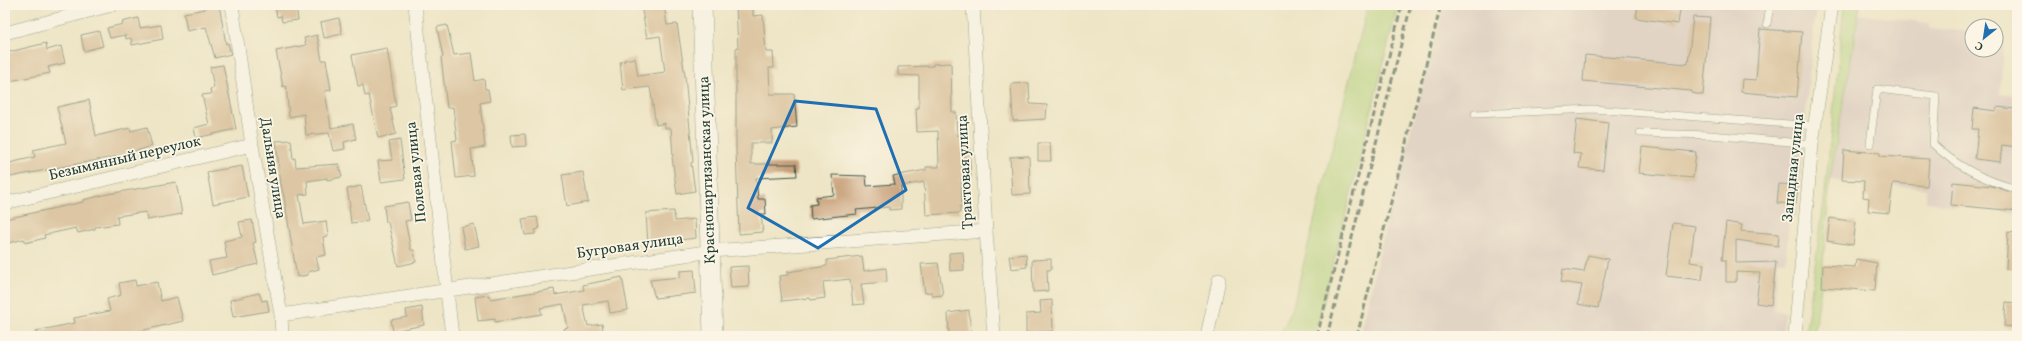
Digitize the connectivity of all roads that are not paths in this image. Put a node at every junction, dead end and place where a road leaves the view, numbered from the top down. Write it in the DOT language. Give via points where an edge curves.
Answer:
graph roads {
  1 [pos="112,5"];
  2 [pos="232,5"];
  3 [pos="415,5"];
  4 [pos="702,5"];
  5 [pos="973,5"];
  6 [pos="1770,5"];
  7 [pos="1832,5"];
  8 [pos="1767,24"];
  9 [pos="5,33"];
  10 [pos="1475,114"];
  11 [pos="1814,126"];
  12 [pos="1640,133"];
  13 [pos="1812,144"];
  14 [pos="1870,144"];
  15 [pos="252,146"];
  16 [pos="2017,189"];
  17 [pos="5,204"];
  18 [pos="986,231"];
  19 [pos="712,251"];
  20 [pos="1219,280"];
  21 [pos="446,289"];
  22 [pos="281,315"];
  23 [pos="282,336"];
  24 [pos="452,336"];
  25 [pos="713,336"];
  26 [pos="994,336"];
  27 [pos="1207,336"];
  28 [pos="1795,336"];
  1 -- 9 [label="street"];
  2 -- 15 [label="street, Дальняя улица"];
  3 -- 21 [label="street, Полевая улица"];
  4 -- 19 [label="street, Краснопартизанская улица"];
  5 -- 18 [label="street, Трактовая улица"];
  6 -- 8 [label="lane"];
  7 -- 11 [label="street, Западная улица"];
  10 -- 11 [label="lane" via="1593,109"];
  11 -- 13 [label="street, Западная улица"];
  12 -- 13 [label="lane" via="1710,135"];
  13 -- 28 [label="street, Западная улица"];
  14 -- 16 [label="lane" via="1877,89 1936,96 1933,144 1946,157 1964,168"];
  15 -- 17 [label="street, Безымянный переулок"];
  15 -- 22 [label="street, Дальняя улица"];
  18 -- 19 [label="street, Бугровая улица"];
  18 -- 26 [label="street, Трактовая улица"];
  19 -- 21 [label="street, Бугровая улица"];
  19 -- 25 [label="street, Краснопартизанская улица"];
  20 -- 27 [label="street"];
  21 -- 22 [label="street, Бугровая улица"];
  21 -- 24 [label="street, Полевая улица"];
  22 -- 23 [label="street, Дальняя улица"];
}
